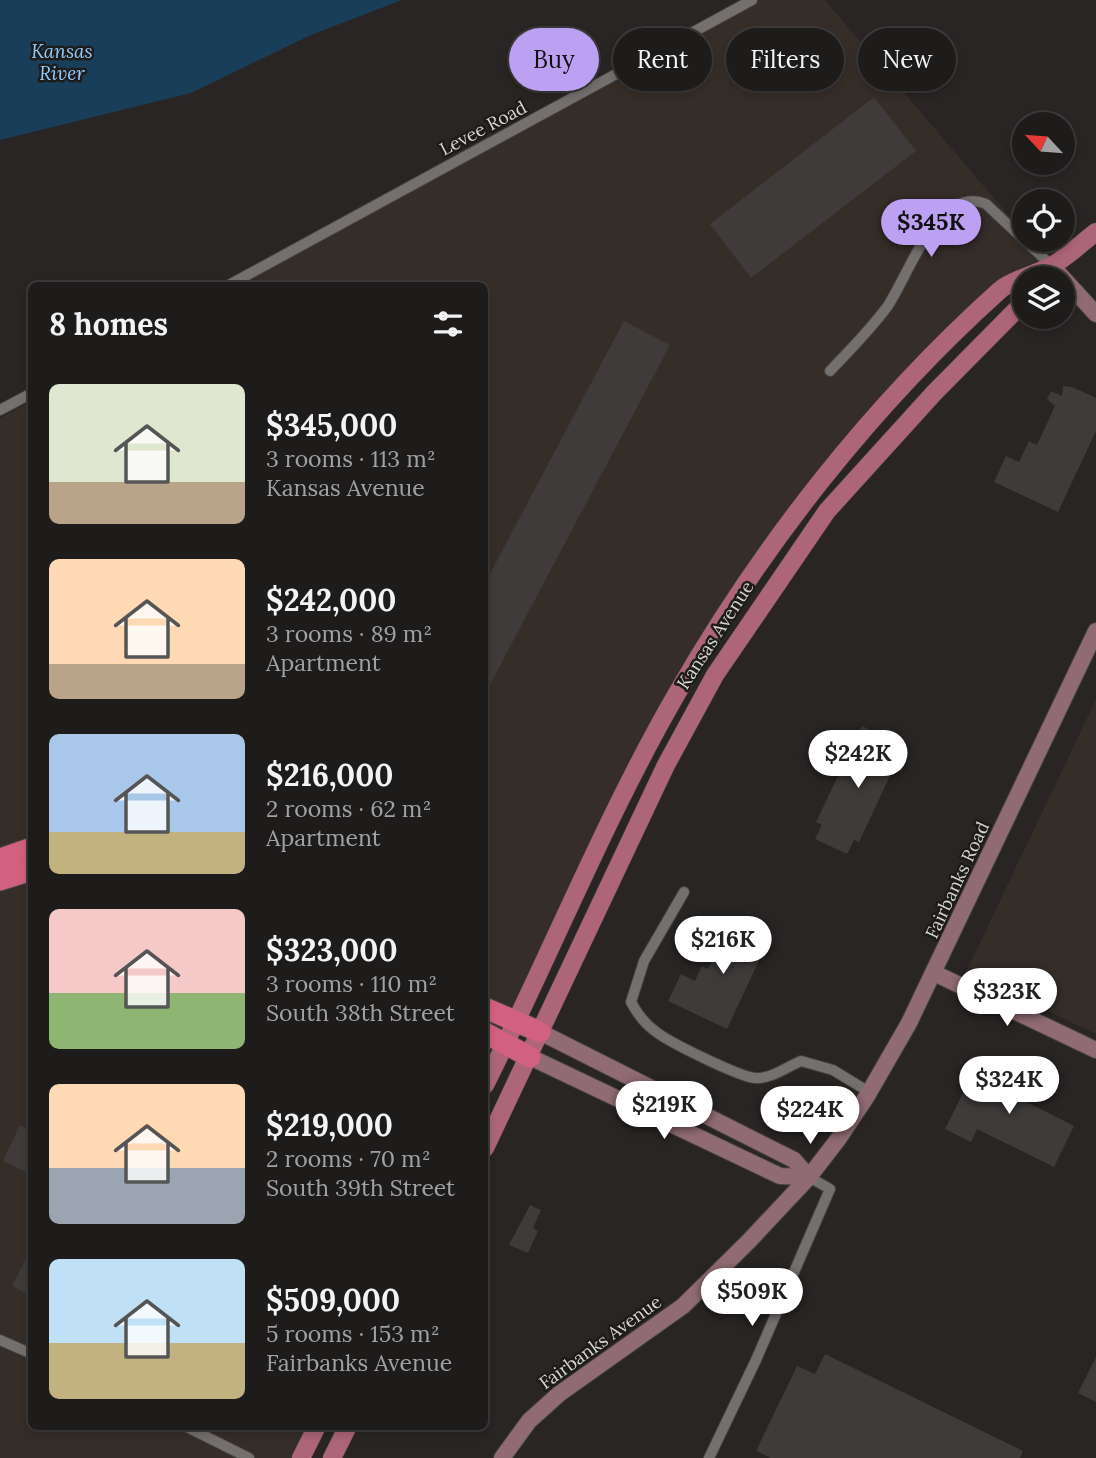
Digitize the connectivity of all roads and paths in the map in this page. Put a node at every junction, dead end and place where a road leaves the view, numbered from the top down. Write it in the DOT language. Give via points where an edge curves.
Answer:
graph roads {
  1 [pos="751,0"];
  2 [pos="1096,232"];
  3 [pos="1042,266"];
  4 [pos="1054,266"];
  5 [pos="234,282"];
  6 [pos="1012,284"];
  7 [pos="1075,296"];
  8 [pos="1012,314"];
  9 [pos="1096,314"];
  10 [pos="830,371"];
  11 [pos="28,395"];
  12 [pos="0,410"];
  13 [pos="1096,631"];
  14 [pos="28,849"];
  15 [pos="0,859"];
  16 [pos="28,871"];
  17 [pos="0,880"];
  18 [pos="684,892"];
  19 [pos="934,973"];
  20 [pos="488,1009"];
  21 [pos="517,1022"];
  22 [pos="540,1032"];
  23 [pos="488,1035"];
  24 [pos="505,1044"];
  25 [pos="1096,1050"];
  26 [pos="530,1057"];
  27 [pos="488,1079"];
  28 [pos="869,1092"];
  29 [pos="839,1138"];
  30 [pos="488,1142"];
  31 [pos="809,1177"];
  32 [pos="0,1340"];
  33 [pos="28,1352"];
  34 [pos="193,1430"];
  35 [pos="315,1430"];
  36 [pos="346,1430"];
  37 [pos="249,1458"];
  38 [pos="301,1458"];
  39 [pos="332,1458"];
  40 [pos="502,1458"];
  41 [pos="709,1458"];
  1 -- 5 [label="street, Levee Road"];
  2 -- 4 [label="main road, Kansas Avenue"];
  3 -- 10 [label="street" via="986,204 976,200 960,203 930,232 869,331"];
  6 -- 21 [label="main road, Kansas Avenue" via="940,347 855,440 783,531 726,614 631,780"];
  7 -- 9 [label="street"];
  8 -- 22 [label="main road, Kansas Avenue" via="827,511 715,675 666,765"];
  11 -- 12 [label="street"];
  13 -- 19 [label="street, Fairbanks Road"];
  14 -- 15 [label="highway"];
  16 -- 17 [label="highway"];
  18 -- 28 [label="street" via="644,961 631,1002 637,1013 656,1032 734,1072 755,1078 770,1076 801,1061 833,1070"];
  19 -- 25 [label="street"];
  19 -- 28 [label="street, Fairbanks Road"];
  20 -- 21 [label="highway"];
  21 -- 22 [label="highway"];
  21 -- 24 [label="main road, Kansas Avenue"];
  22 -- 26 [label="main road, Kansas Avenue"];
  22 -- 31 [label="street" via="794,1160"];
  23 -- 24 [label="highway"];
  24 -- 26 [label="highway"];
  24 -- 27 [label="main road, Kansas Avenue"];
  26 -- 30 [label="main road, Kansas Avenue"];
  26 -- 31 [label="street" via="780,1177"];
  28 -- 29 [label="street, Fairbanks Road"];
  29 -- 31 [label="street, Fairbanks Avenue"];
  31 -- 40 [label="street, Fairbanks Avenue" via="683,1306 559,1394 529,1421"];
  31 -- 41 [label="street" via="830,1189"];
  32 -- 33 [label="street"];
  34 -- 37 [label="street"];
  35 -- 38 [label="main road"];
  36 -- 39 [label="main road"];
}
